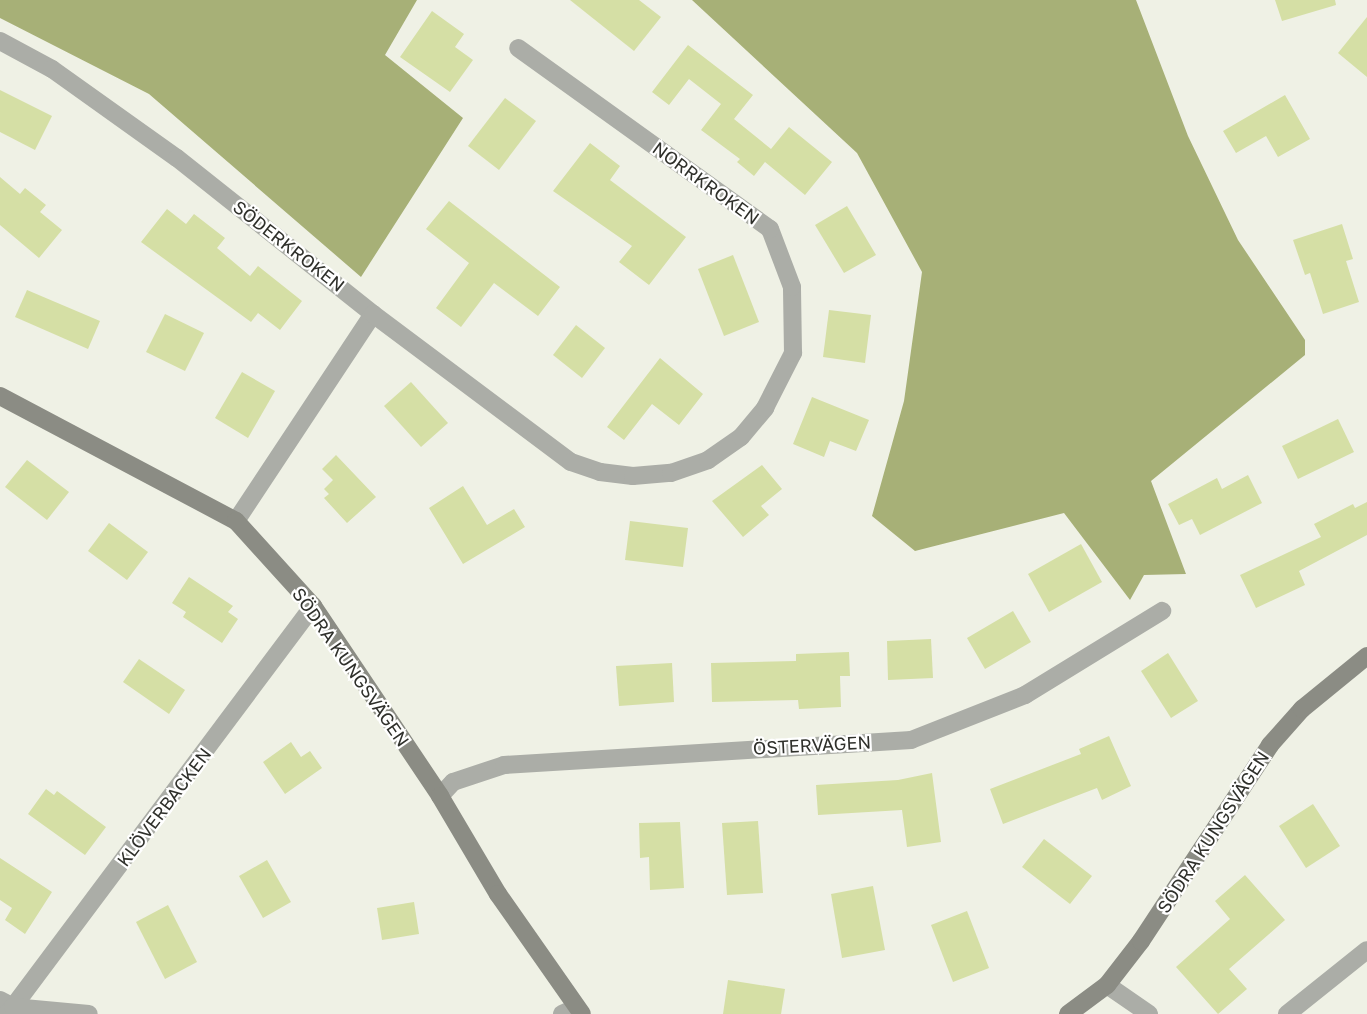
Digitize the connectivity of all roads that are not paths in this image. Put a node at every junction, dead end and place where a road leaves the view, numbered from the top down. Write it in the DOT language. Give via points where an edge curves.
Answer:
graph roads {
  1 [pos="0,41"];
  2 [pos="518,48"];
  3 [pos="373,314"];
  4 [pos="0,396"];
  5 [pos="237,521"];
  6 [pos="313,606"];
  7 [pos="1162,612"];
  8 [pos="1367,656"];
  9 [pos="440,796"];
  10 [pos="1367,950"];
  11 [pos="1107,985"];
  12 [pos="6,1007"];
  13 [pos="576,1013"];
  14 [pos="89,1014"];
  15 [pos="1068,1014"];
  16 [pos="1149,1014"];
  17 [pos="1287,1014"];
  1 -- 3 [label="street, SÖDERKROKEN" via="52,69 177,158"];
  2 -- 3 [label="street, NORRKROKEN" via="770,229 792,287 794,353 765,408 741,438 708,460 671,473 633,476 600,472 571,462"];
  3 -- 5 [label="street"];
  4 -- 5 [label="street, SÖDRA KUNGSVÄGEN"];
  5 -- 6 [label="street, SÖDRA KUNGSVÄGEN"];
  6 -- 9 [label="street, SÖDRA KUNGSVÄGEN"];
  6 -- 12 [label="street, KLÖVERBACKEN"];
  7 -- 9 [label="street, ÖSTERVÄGEN" via="1025,694 911,740 504,765 453,782"];
  8 -- 11 [label="street, SÖDRA KUNGSVÄGEN" via="1307,705 1270,745 1142,941"];
  9 -- 13 [label="street, SÖDRA KUNGSVÄGEN"];
  10 -- 17 [label="street"];
  11 -- 15 [label="street, SÖDRA KUNGSVÄGEN"];
  11 -- 16 [label="street"];
  12 -- 14 [label="street"];
}
